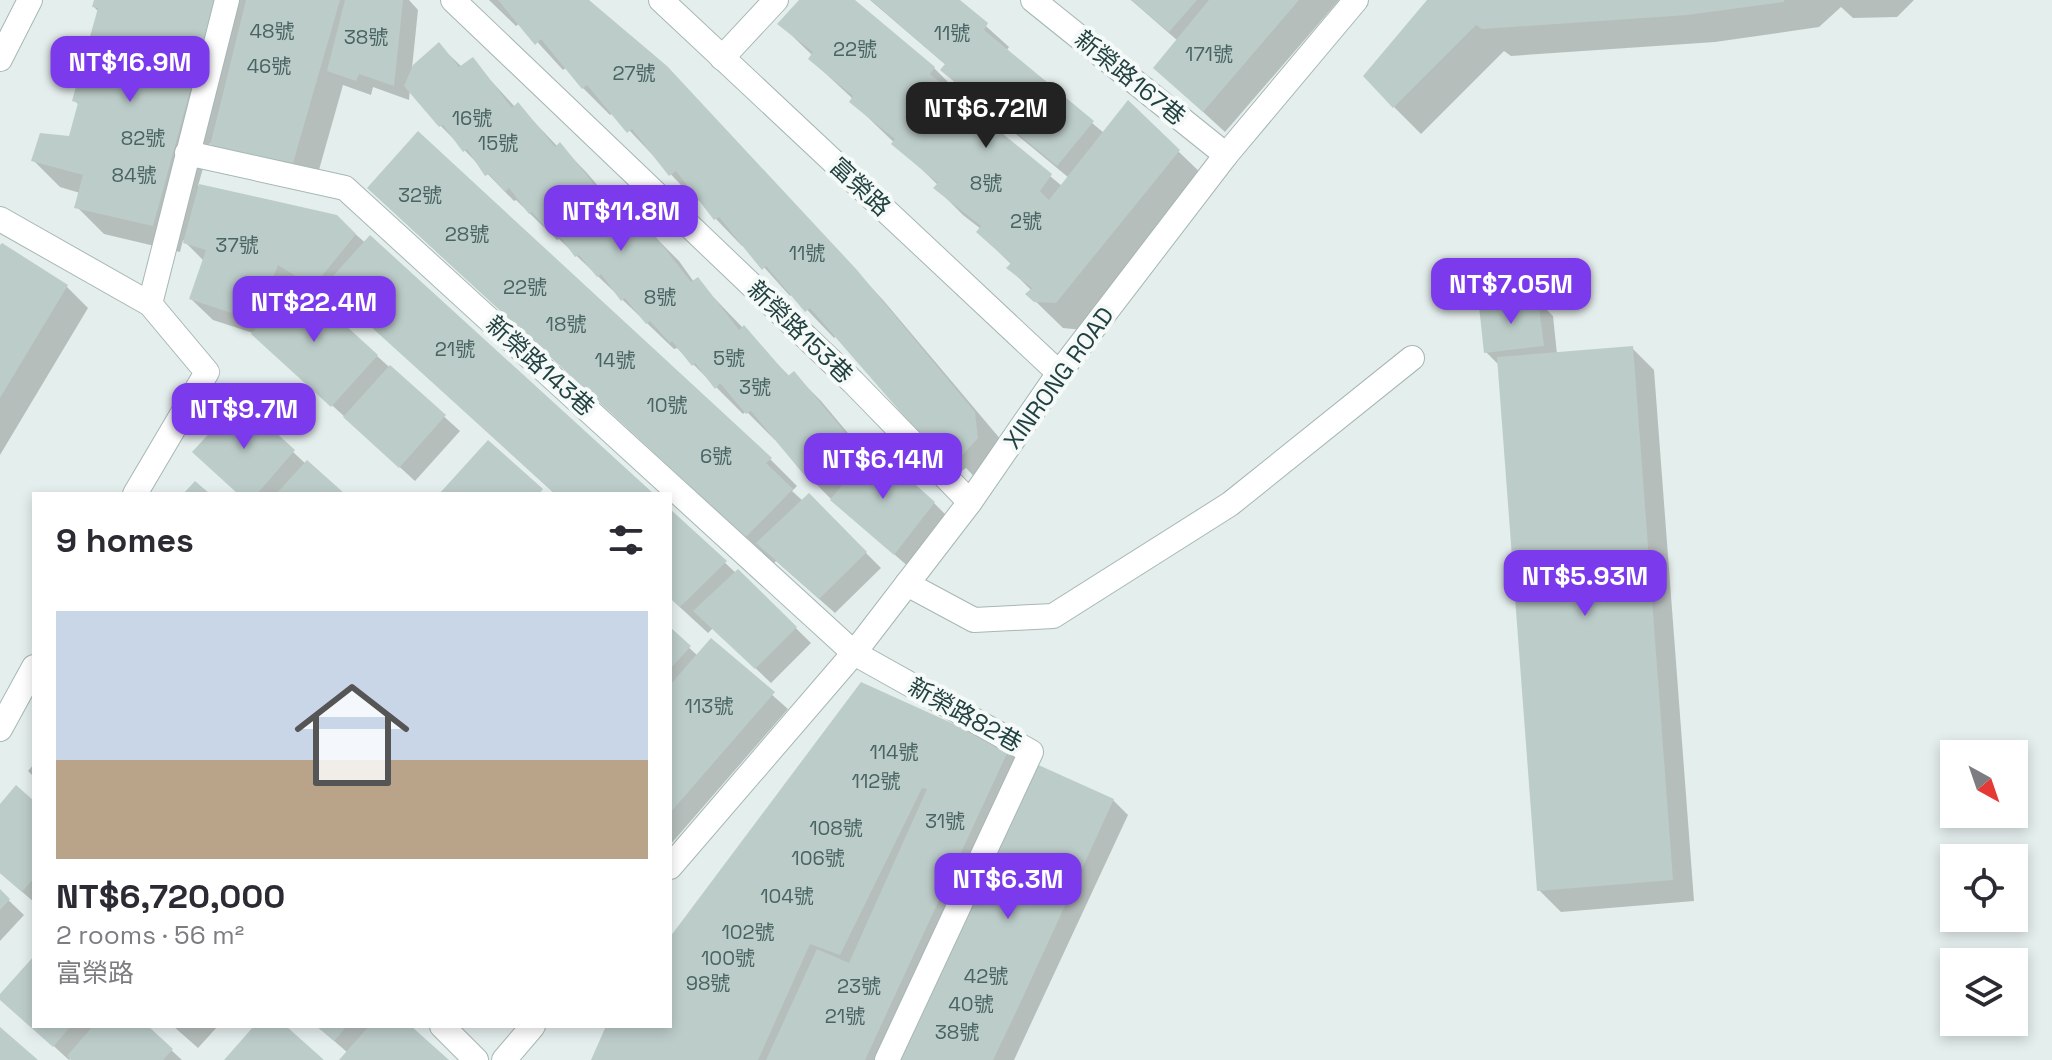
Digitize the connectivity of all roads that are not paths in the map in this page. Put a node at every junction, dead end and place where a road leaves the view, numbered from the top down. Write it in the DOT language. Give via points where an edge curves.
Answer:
graph roads {
  1 [pos="30,0"];
  2 [pos="227,0"];
  3 [pos="453,0"];
  4 [pos="661,0"];
  5 [pos="776,0"];
  6 [pos="1033,0"];
  7 [pos="1356,0"];
  8 [pos="722,58"];
  9 [pos="0,59"];
  10 [pos="187,153"];
  11 [pos="1226,155"];
  12 [pos="0,219"];
  13 [pos="150,304"];
  14 [pos="1412,358"];
  15 [pos="1059,373"];
  16 [pos="136,492"];
  17 [pos="970,502"];
  18 [pos="907,584"];
  19 [pos="854,653"];
  20 [pos="32,671"];
  21 [pos="0,729"];
  22 [pos="672,865"];
  23 [pos="444,1028"];
  24 [pos="531,1028"];
  25 [pos="476,1060"];
  26 [pos="504,1060"];
  27 [pos="887,1060"];
  1 -- 9 [label="street"];
  2 -- 10 [label="street"];
  3 -- 17 [label="street, 新榮路153巷" via="853,382"];
  4 -- 8 [label="street, 富榮路"];
  5 -- 8 [label="street"];
  6 -- 11 [label="street, 新榮路167巷"];
  7 -- 11 [label="street, XINRONG ROAD"];
  8 -- 15 [label="street, 富榮路"];
  10 -- 13 [label="street"];
  10 -- 19 [label="street, 新榮路143巷" via="345,188"];
  11 -- 15 [label="street, XINRONG ROAD"];
  12 -- 13 [label="street"];
  13 -- 16 [label="street" via="207,372"];
  14 -- 18 [label="street" via="1230,504 1053,616 974,620"];
  15 -- 17 [label="street, XINRONG ROAD"];
  17 -- 18 [label="street, XINRONG ROAD"];
  18 -- 19 [label="street, XINRONG ROAD"];
  19 -- 22 [label="street, XINRONG ROAD"];
  19 -- 27 [label="street, 新榮路82巷" via="1031,752"];
  20 -- 21 [label="street"];
  23 -- 25 [label="street"];
  24 -- 26 [label="street"];
}
